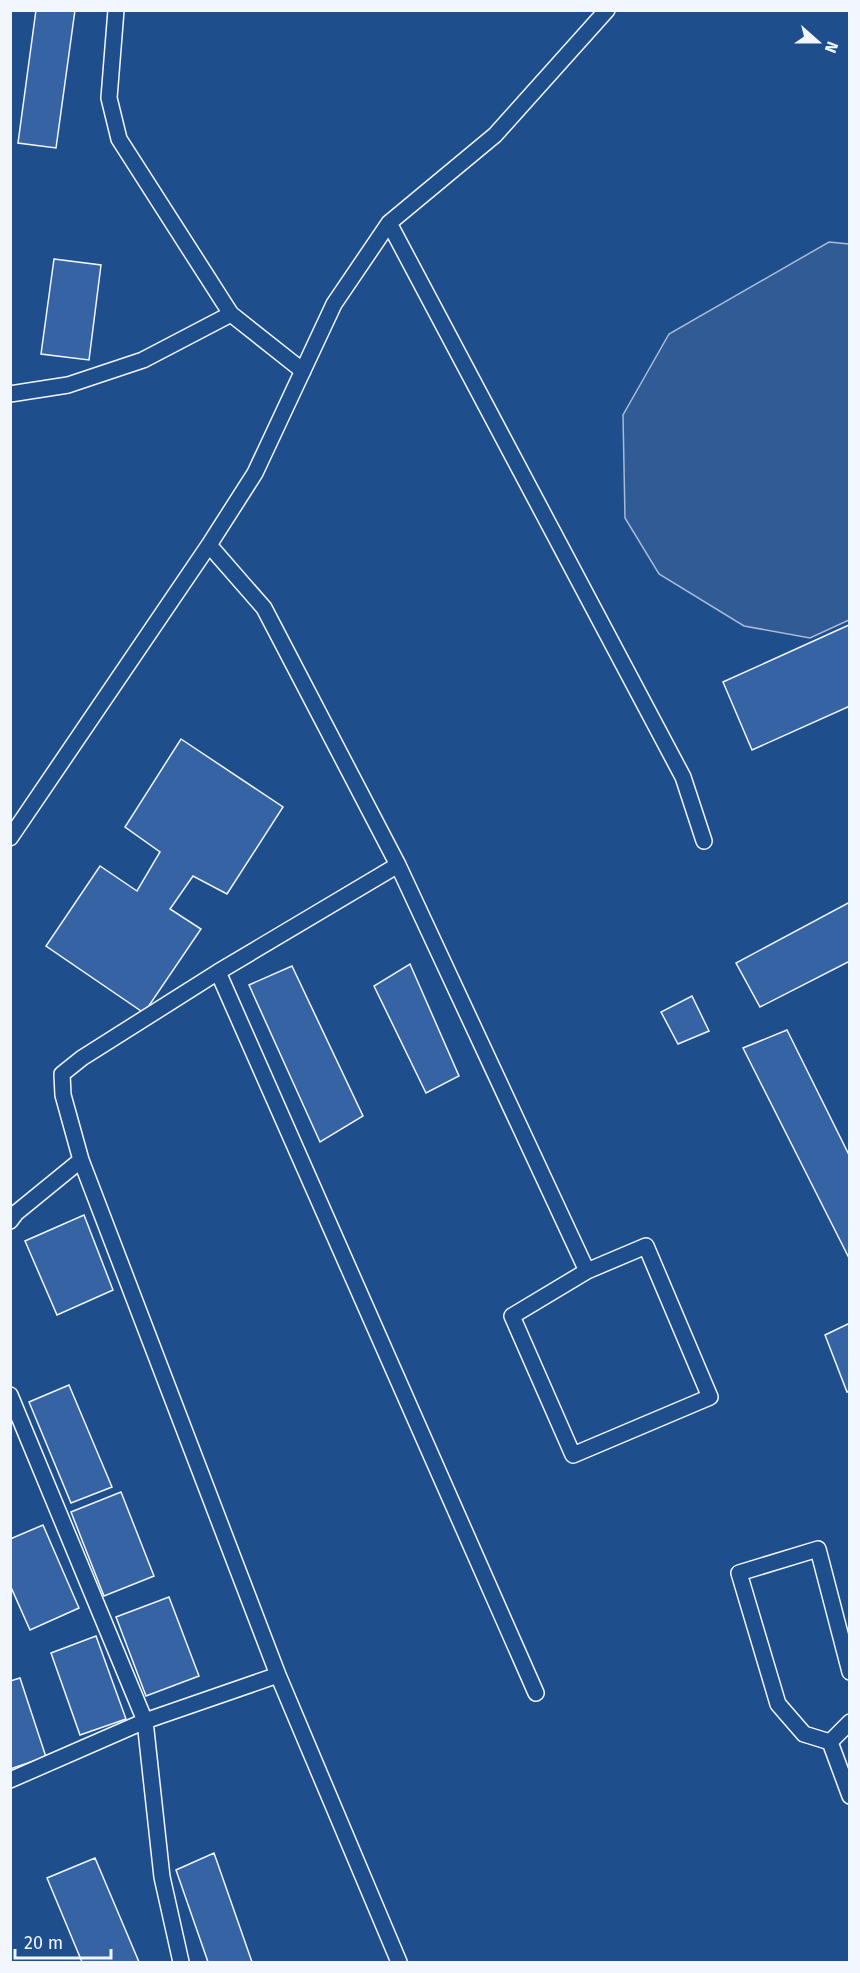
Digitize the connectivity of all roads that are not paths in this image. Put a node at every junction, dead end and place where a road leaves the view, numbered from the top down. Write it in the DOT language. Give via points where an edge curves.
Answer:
graph roads {
  1 [pos="116,10"];
  2 [pos="607,10"];
  3 [pos="389,223"];
  4 [pos="231,314"];
  5 [pos="303,371"];
  6 [pos="10,394"];
  7 [pos="209,545"];
  8 [pos="10,838"];
  9 [pos="704,841"];
  10 [pos="398,866"];
  11 [pos="218,972"];
  12 [pos="81,1160"];
  13 [pos="10,1221"];
  14 [pos="587,1271"];
  15 [pos="10,1395"];
  16 [pos="849,1672"];
  17 [pos="278,1675"];
  18 [pos="536,1693"];
  19 [pos="145,1721"];
  20 [pos="849,1722"];
  21 [pos="830,1742"];
  22 [pos="10,1780"];
  23 [pos="849,1796"];
  24 [pos="181,1962"];
  25 [pos="399,1962"];
  1 -- 4 [label="lane" via="109,98 119,139"];
  2 -- 3 [label="lane" via="495,135"];
  3 -- 5 [label="lane" via="334,304"];
  3 -- 9 [label="lane" via="682,777"];
  4 -- 5 [label="lane"];
  4 -- 6 [label="lane" via="143,360 68,385"];
  5 -- 7 [label="lane" via="255,473"];
  7 -- 8 [label="lane"];
  7 -- 10 [label="lane" via="264,608"];
  10 -- 11 [label="lane"];
  10 -- 14 [label="lane"];
  11 -- 12 [label="lane" via="62,1074 63,1095"];
  11 -- 18 [label="lane"];
  12 -- 13 [label="lane"];
  12 -- 17 [label="lane"];
  14 -- 14 [label="lane" via="646,1246 710,1397 573,1455 512,1316"];
  15 -- 19 [label="lane"];
  16 -- 21 [label="lane" via="818,1549 740,1573 778,1704 804,1734"];
  17 -- 19 [label="lane"];
  17 -- 25 [label="lane"];
  19 -- 22 [label="lane"];
  19 -- 24 [label="lane" via="162,1877"];
  20 -- 21 [label="lane"];
  21 -- 23 [label="lane"];
}
